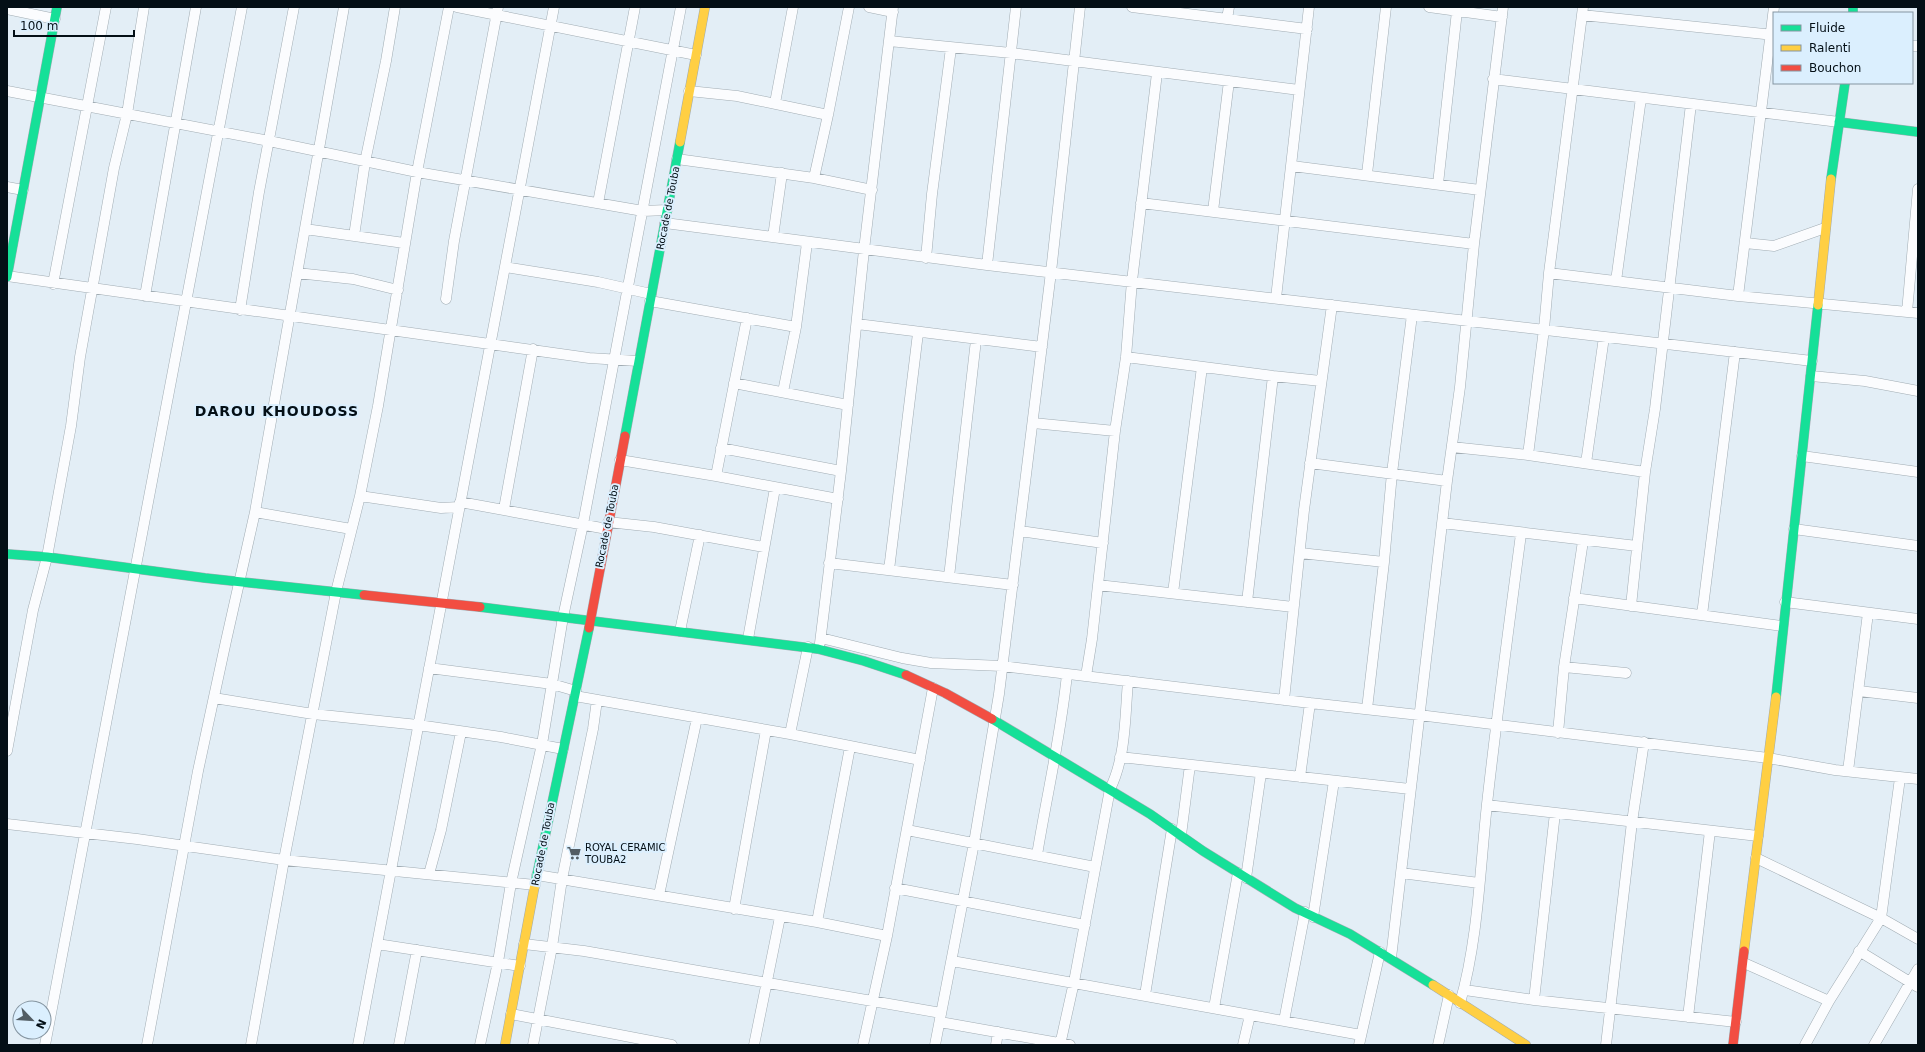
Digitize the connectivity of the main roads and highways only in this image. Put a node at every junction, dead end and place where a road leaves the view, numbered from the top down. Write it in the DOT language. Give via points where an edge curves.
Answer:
graph roads {
  1 [pos="57,7"];
  2 [pos="705,7"];
  3 [pos="1844,84"];
  4 [pos="1839,122"];
  5 [pos="1918,132"];
  6 [pos="7,277"];
  7 [pos="7,554"];
  8 [pos="590,620"];
  9 [pos="505,1045"];
  10 [pos="1526,1045"];
  11 [pos="1733,1045"];
  1 -- 6 [label="main road"];
  2 -- 8 [label="main road, Rocade de Touba"];
  3 -- 4 [label="main road"];
  4 -- 5 [label="main road"];
  4 -- 11 [label="main road" via="1825,228 1768,758"];
  7 -- 8 [label="main road"];
  8 -- 9 [label="main road, Rocade de Touba"];
  8 -- 10 [label="main road" via="813,648 885,667 933,688 1054,755 1295,908 1350,934 1391,958"];
}
